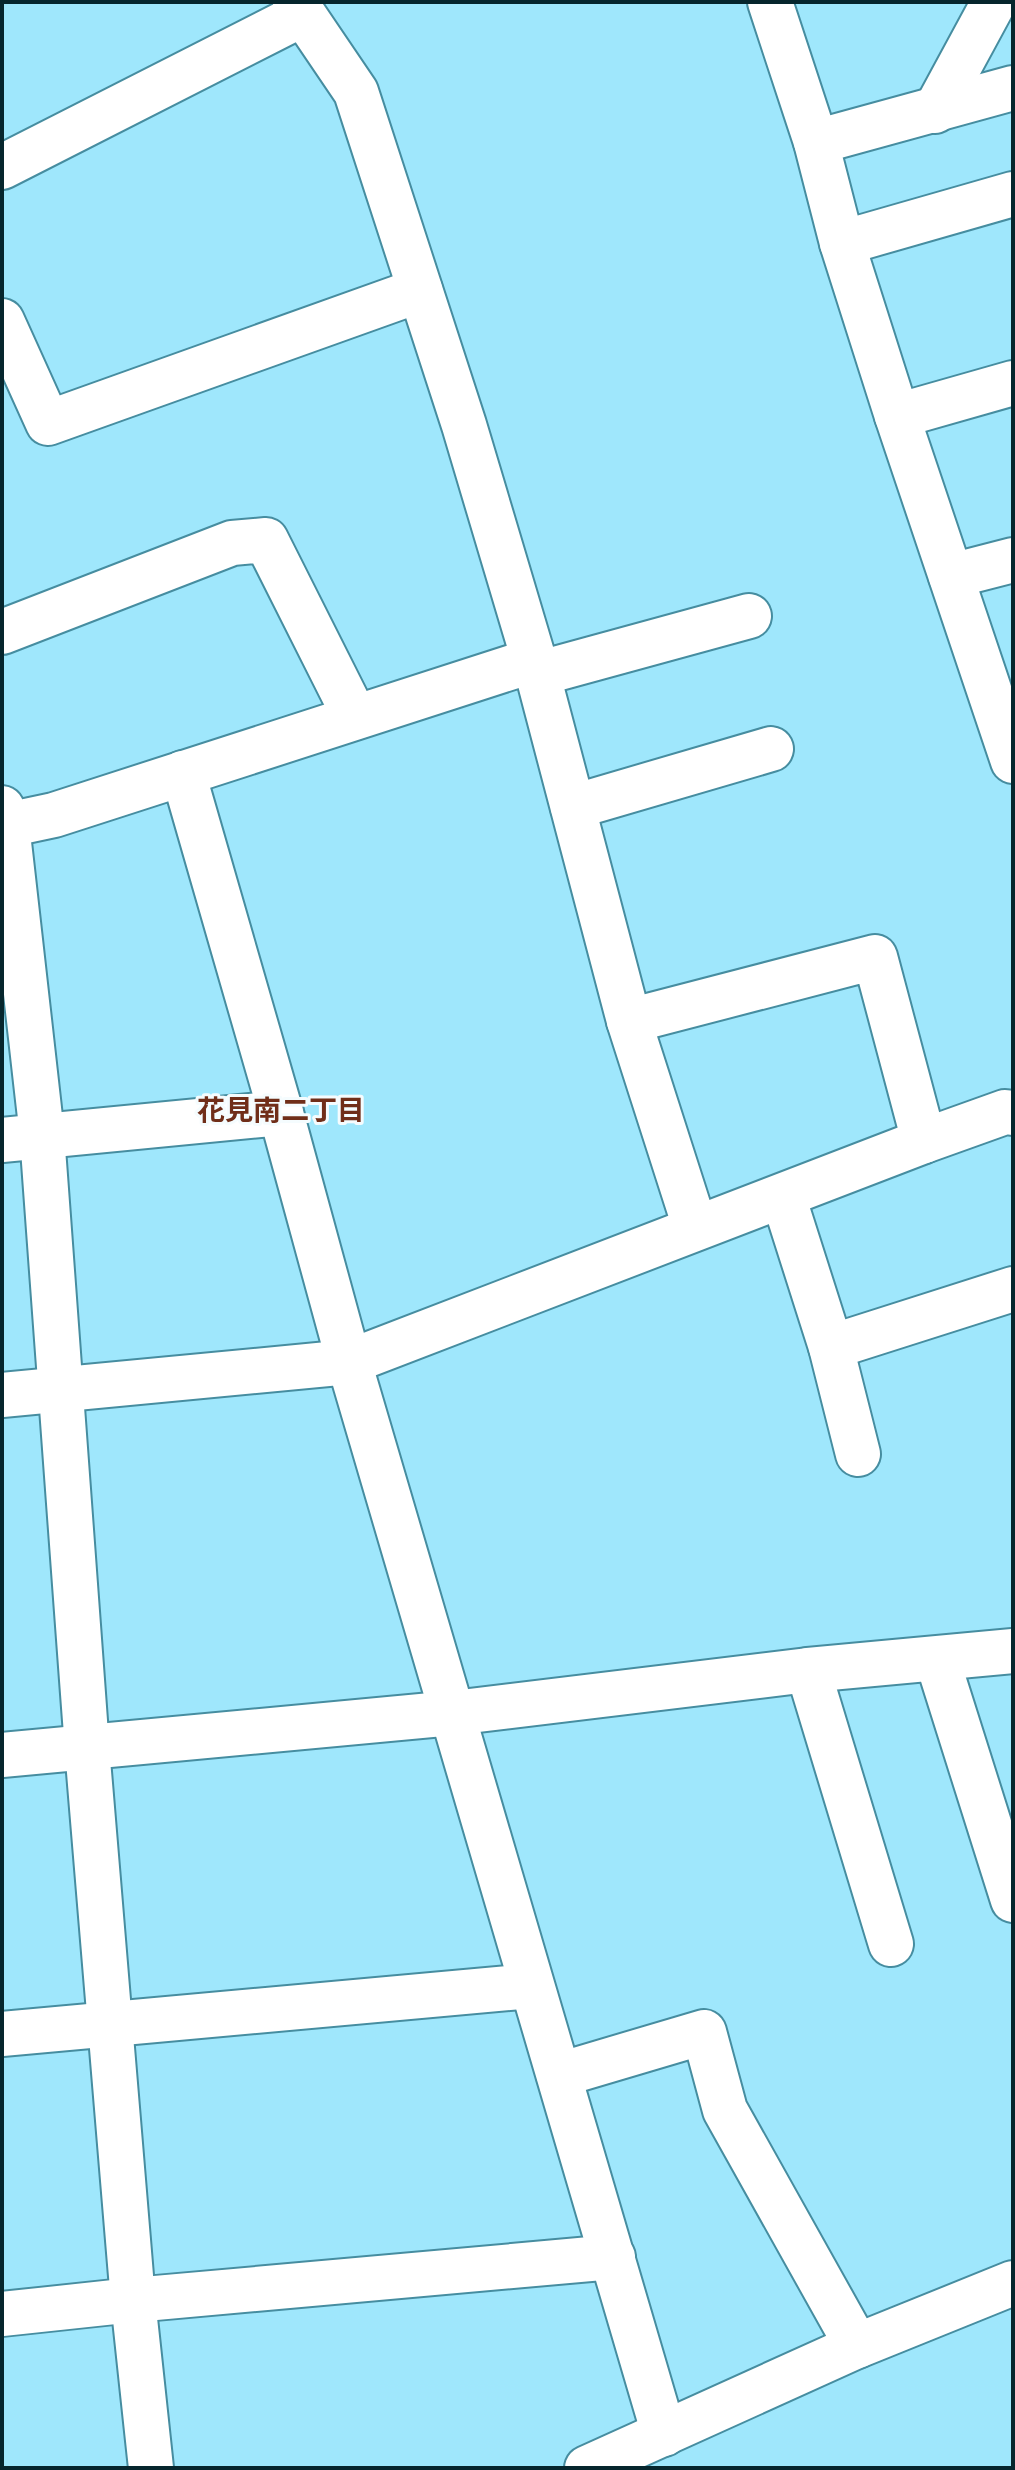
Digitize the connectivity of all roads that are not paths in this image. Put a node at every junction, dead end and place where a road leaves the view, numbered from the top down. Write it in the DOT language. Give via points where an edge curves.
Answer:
graph roads {
  1 [pos="770,2"];
  2 [pos="994,2"];
  3 [pos="299,8"];
  4 [pos="1013,88"];
  5 [pos="935,111"];
  6 [pos="816,142"];
  7 [pos="2,167"];
  8 [pos="1013,194"];
  9 [pos="842,243"];
  10 [pos="420,290"];
  11 [pos="2,321"];
  12 [pos="1013,383"];
  13 [pos="897,416"];
  14 [pos="1013,560"];
  15 [pos="951,576"];
  16 [pos="749,616"];
  17 [pos="2,632"];
  18 [pos="535,667"];
  19 [pos="355,717"];
  20 [pos="1011,748"];
  21 [pos="771,749"];
  22 [pos="183,773"];
  23 [pos="573,807"];
  24 [pos="4,816"];
  25 [pos="629,1021"];
  26 [pos="281,1113"];
  27 [pos="1013,1113"];
  28 [pos="22,1137"];
  29 [pos="924,1141"];
  30 [pos="783,1196"];
  31 [pos="695,1227"];
  32 [pos="1013,1289"];
  33 [pos="831,1347"];
  34 [pos="349,1362"];
  35 [pos="59,1390"];
  36 [pos="2,1395"];
  37 [pos="858,1454"];
  38 [pos="1013,1651"];
  39 [pos="937,1659"];
  40 [pos="808,1670"];
  41 [pos="453,1713"];
  42 [pos="87,1748"];
  43 [pos="2,1755"];
  44 [pos="1013,1900"];
  45 [pos="891,1944"];
  46 [pos="531,1986"];
  47 [pos="110,2023"];
  48 [pos="2,2034"];
  49 [pos="559,2075"];
  50 [pos="613,2257"];
  51 [pos="1013,2284"];
  52 [pos="133,2300"];
  53 [pos="2,2314"];
  54 [pos="857,2346"];
  55 [pos="664,2434"];
  56 [pos="151,2468"];
  57 [pos="587,2468"];
  1 -- 6 [label="street"];
  2 -- 5 [label="street"];
  3 -- 7 [label="street"];
  3 -- 10 [label="street" via="356,92"];
  4 -- 5 [label="street"];
  5 -- 6 [label="street"];
  6 -- 9 [label="street"];
  8 -- 9 [label="street"];
  9 -- 13 [label="street"];
  10 -- 11 [label="street" via="48,423"];
  10 -- 18 [label="street"];
  12 -- 13 [label="street"];
  13 -- 15 [label="street"];
  14 -- 15 [label="street"];
  15 -- 20 [label="street"];
  16 -- 18 [label="street"];
  17 -- 19 [label="street" via="232,543 266,540"];
  18 -- 19 [label="street"];
  18 -- 23 [label="street"];
  19 -- 22 [label="street"];
  21 -- 23 [label="street"];
  22 -- 24 [label="street" via="54,815"];
  22 -- 26 [label="street"];
  23 -- 25 [label="street"];
  24 -- 28 [label="street"];
  25 -- 29 [label="street" via="875,957"];
  25 -- 31 [label="street"];
  26 -- 28 [label="street"];
  26 -- 34 [label="street"];
  27 -- 29 [label="street"];
  28 -- 35 [label="street"];
  29 -- 30 [label="street"];
  30 -- 31 [label="street"];
  30 -- 33 [label="street"];
  31 -- 34 [label="street"];
  32 -- 33 [label="street"];
  33 -- 37 [label="street"];
  34 -- 35 [label="street"];
  34 -- 41 [label="street"];
  35 -- 36 [label="street"];
  35 -- 42 [label="street"];
  38 -- 39 [label="street"];
  39 -- 40 [label="street"];
  39 -- 44 [label="street"];
  40 -- 41 [label="street"];
  40 -- 45 [label="street"];
  41 -- 42 [label="street"];
  41 -- 46 [label="street"];
  42 -- 43 [label="street"];
  42 -- 47 [label="street"];
  46 -- 47 [label="street"];
  46 -- 49 [label="street"];
  47 -- 48 [label="street"];
  47 -- 52 [label="street"];
  49 -- 50 [label="street"];
  49 -- 54 [label="street" via="704,2032 725,2110"];
  50 -- 52 [label="street"];
  50 -- 55 [label="street"];
  51 -- 54 [label="street"];
  52 -- 53 [label="street"];
  52 -- 56 [label="street"];
  54 -- 55 [label="street"];
  55 -- 57 [label="street"];
}
